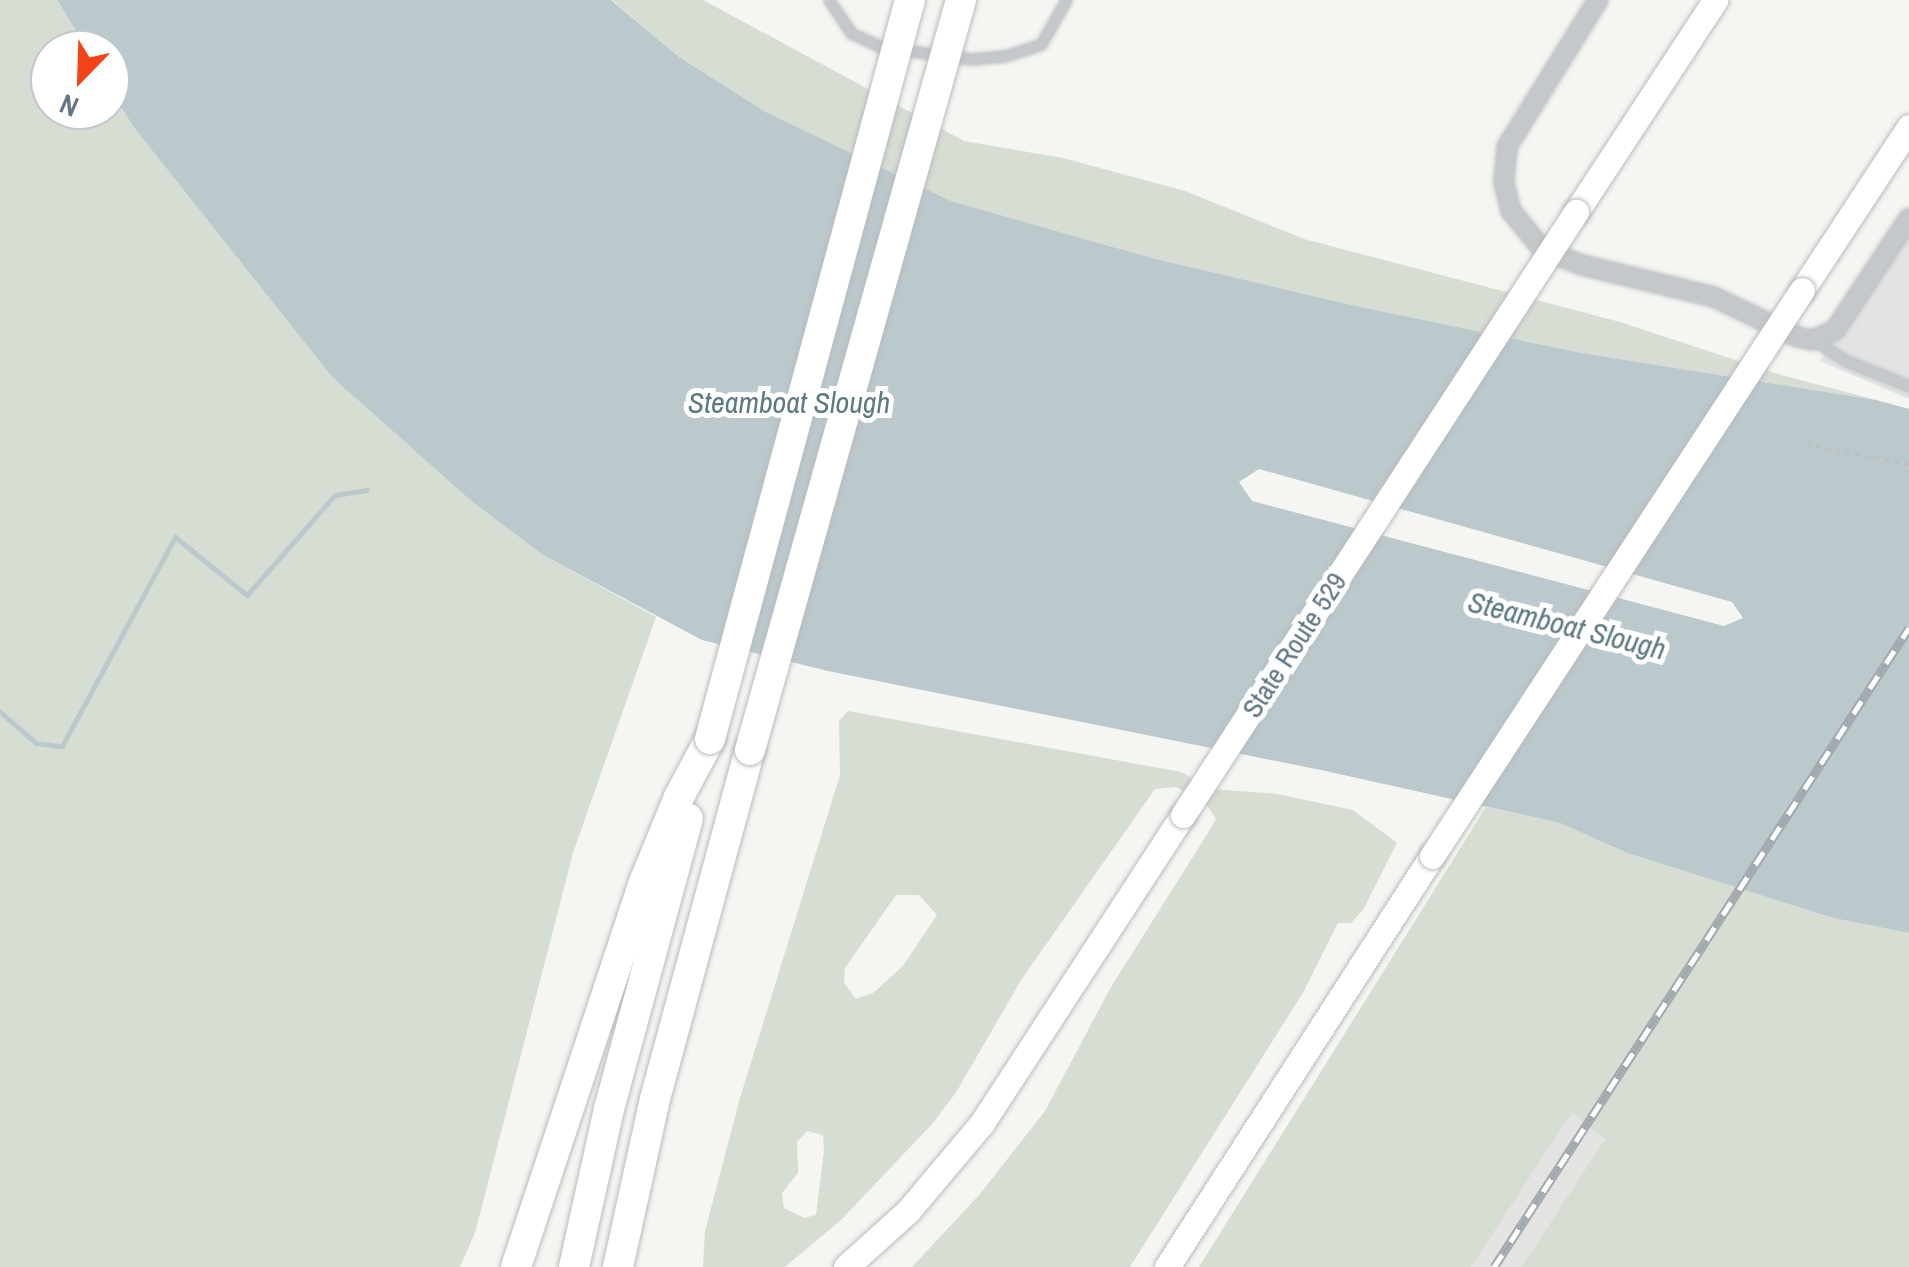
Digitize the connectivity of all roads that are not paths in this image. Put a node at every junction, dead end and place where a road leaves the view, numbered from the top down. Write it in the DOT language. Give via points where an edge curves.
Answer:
graph roads {
  1 [pos="829,0"];
  2 [pos="910,0"];
  3 [pos="961,0"];
  4 [pos="1066,0"];
  5 [pos="1598,0"];
  6 [pos="1700,0"];
  7 [pos="1715,0"];
  8 [pos="1686,44"];
  9 [pos="1909,127"];
  10 [pos="1909,218"];
  11 [pos="1813,340"];
  12 [pos="1909,386"];
  13 [pos="710,739"];
  14 [pos="516,1267"];
  15 [pos="574,1267"];
  16 [pos="618,1267"];
  17 [pos="846,1267"];
  18 [pos="1167,1267"];
  1 -- 4 [label="lane" via="851,32 881,47 971,59 1041,44"];
  2 -- 13 [label="highway, bridge"];
  3 -- 16 [label="highway, bridge" via="655,1099"];
  5 -- 11 [label="street" via="1507,147 1504,183 1511,211 1543,250 1714,297"];
  6 -- 8 [label="street"];
  7 -- 8 [label="main road, State Route 529"];
  8 -- 17 [label="main road, State Route 529, bridge" via="982,1123 908,1210"];
  9 -- 18 [label="main road, bridge"];
  10 -- 11 [label="street" via="1834,330"];
  11 -- 12 [label="lane"];
  13 -- 14 [label="highway" via="645,880"];
  13 -- 15 [label="highway" via="609,1109"];
}
